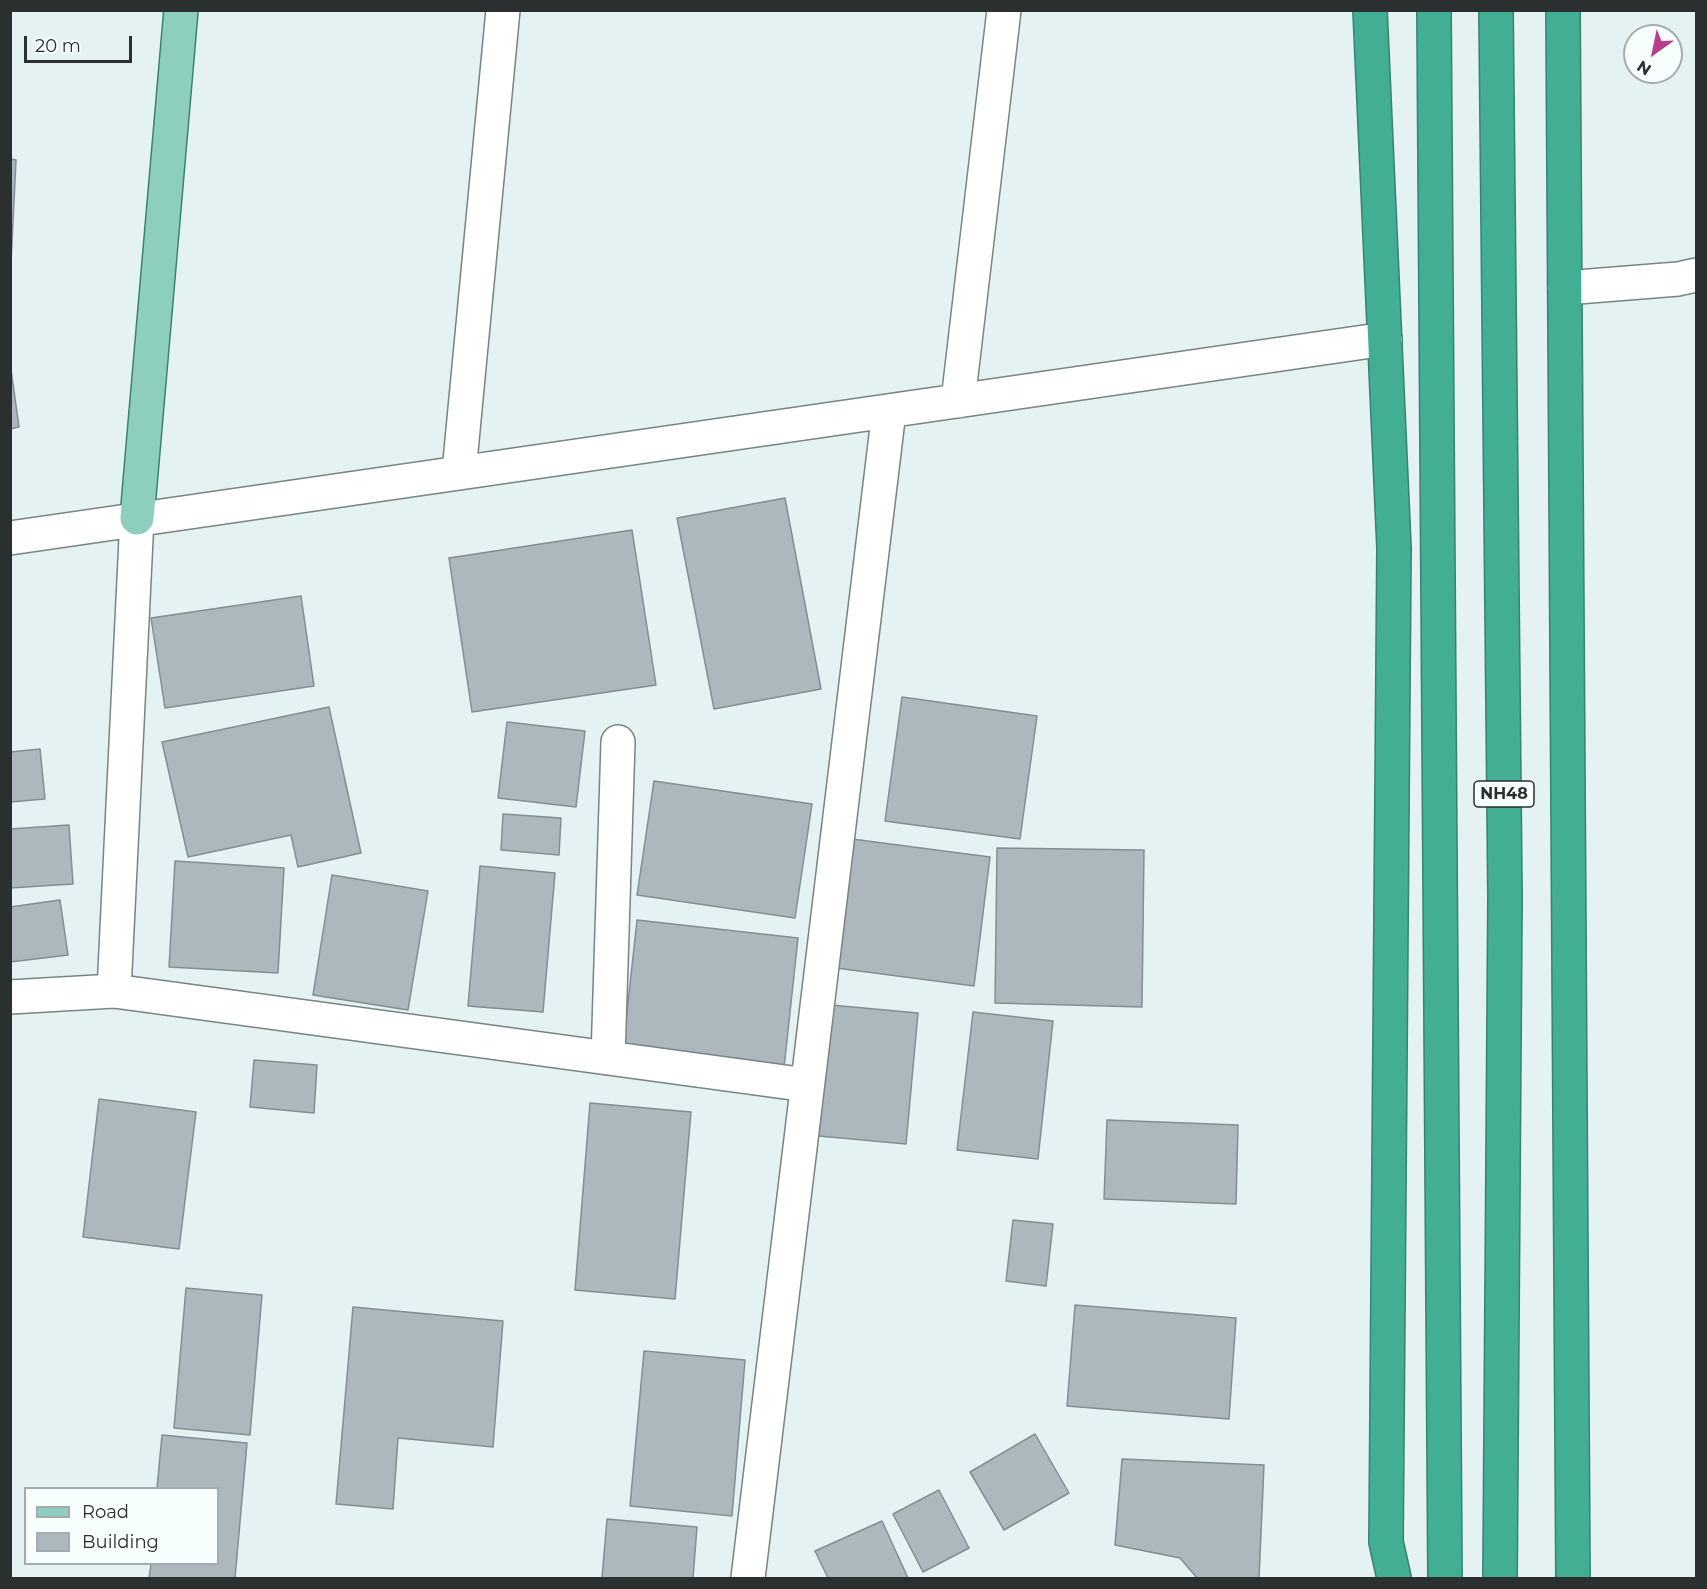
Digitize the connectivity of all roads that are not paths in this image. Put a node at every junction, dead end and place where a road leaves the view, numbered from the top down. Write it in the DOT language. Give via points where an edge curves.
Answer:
graph roads {
  1 [pos="181,10"];
  2 [pos="503,10"];
  3 [pos="1004,10"];
  4 [pos="1370,10"];
  5 [pos="1434,10"];
  6 [pos="1496,10"];
  7 [pos="1563,10"];
  8 [pos="1696,275"];
  9 [pos="1565,288"];
  10 [pos="1385,339"];
  11 [pos="958,401"];
  12 [pos="889,411"];
  13 [pos="459,472"];
  14 [pos="136,518"];
  15 [pos="10,538"];
  16 [pos="618,742"];
  17 [pos="114,991"];
  18 [pos="10,997"];
  19 [pos="608,1058"];
  20 [pos="807,1085"];
  21 [pos="1386,1542"];
  22 [pos="748,1578"];
  23 [pos="1386,1578"];
  24 [pos="1394,1578"];
  25 [pos="1445,1578"];
  26 [pos="1500,1578"];
  27 [pos="1573,1578"];
  1 -- 14 [label="main road"];
  2 -- 13 [label="street"];
  3 -- 11 [label="street"];
  4 -- 10 [label="highway"];
  5 -- 25 [label="highway"];
  6 -- 26 [label="highway, NH48" via="1505,897"];
  7 -- 9 [label="highway"];
  8 -- 9 [label="street"];
  9 -- 27 [label="highway"];
  10 -- 11 [label="street"];
  10 -- 21 [label="highway" via="1394,548"];
  11 -- 12 [label="street"];
  12 -- 13 [label="street"];
  12 -- 20 [label="street"];
  13 -- 14 [label="street"];
  14 -- 15 [label="street"];
  14 -- 17 [label="street"];
  16 -- 19 [label="street"];
  17 -- 18 [label="street"];
  17 -- 19 [label="street"];
  19 -- 20 [label="street"];
  20 -- 22 [label="street"];
  21 -- 23 [label="street"];
  21 -- 24 [label="highway"];
}
